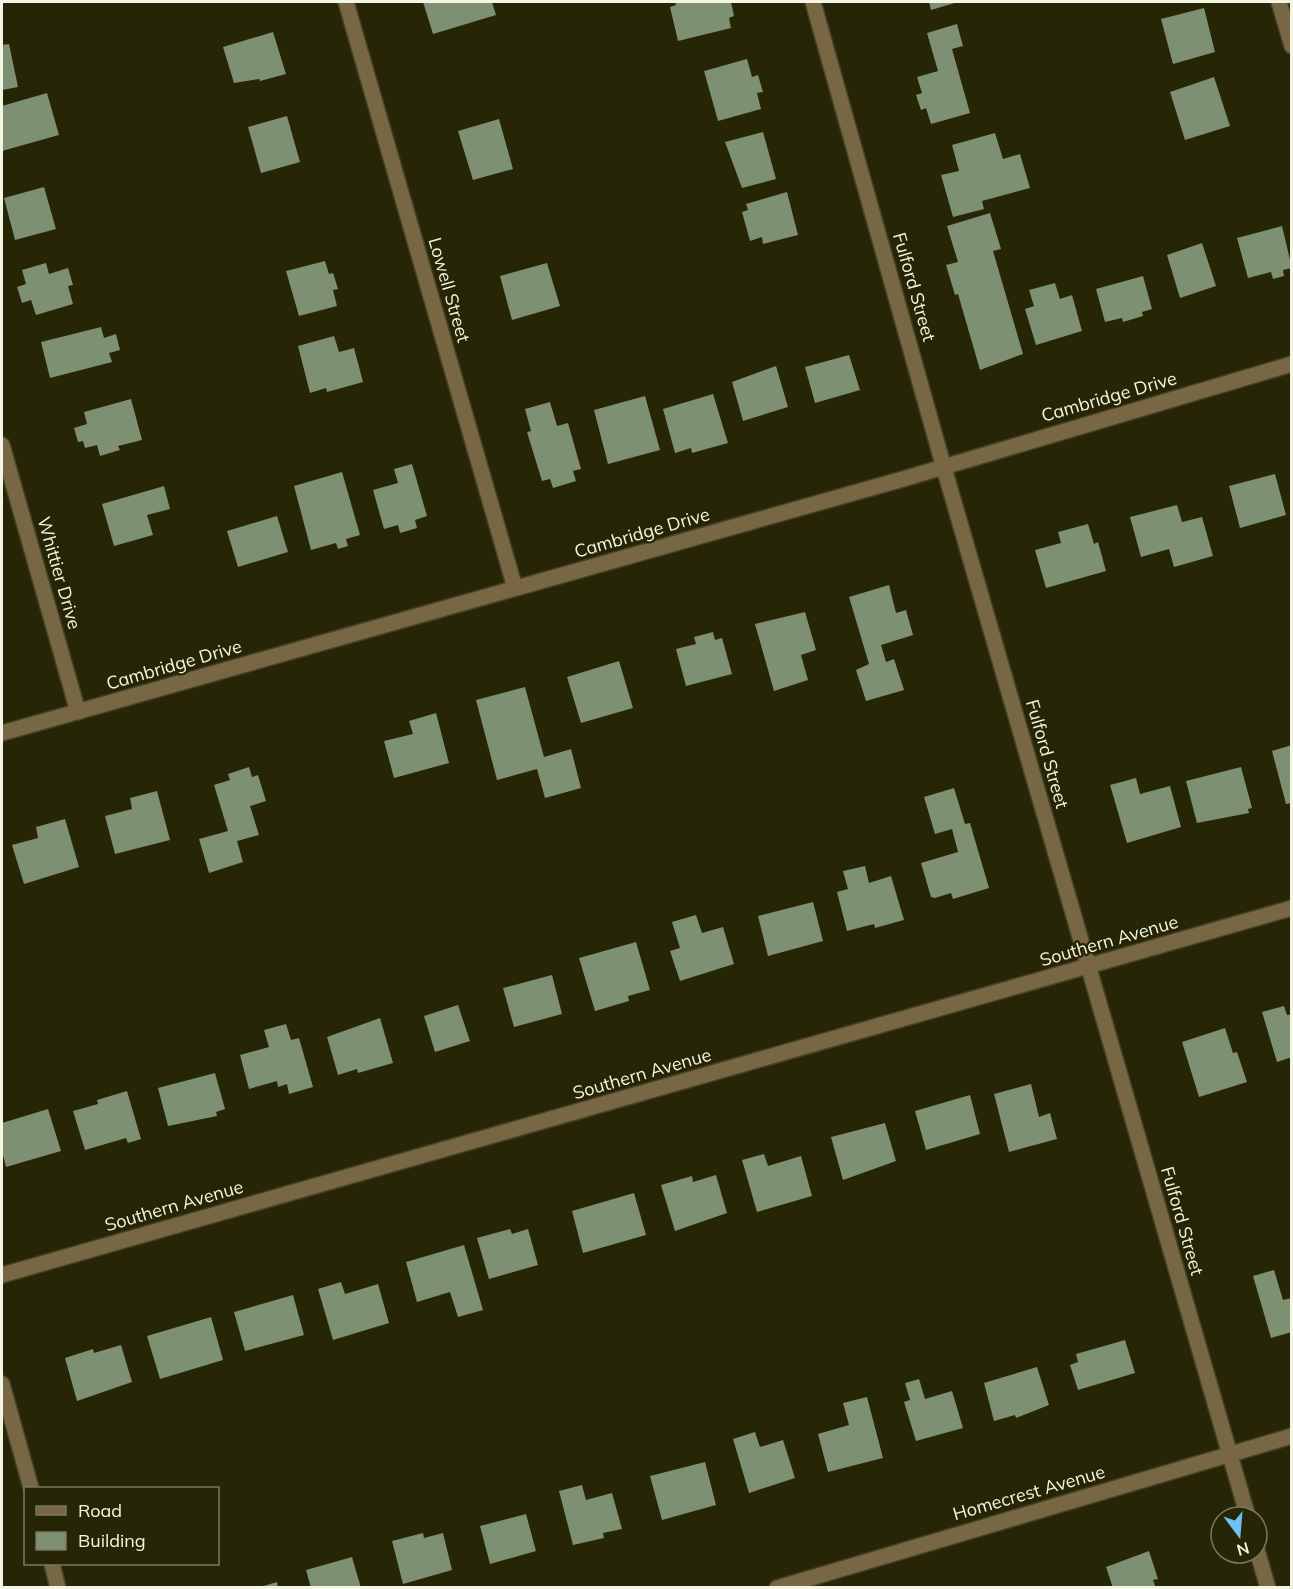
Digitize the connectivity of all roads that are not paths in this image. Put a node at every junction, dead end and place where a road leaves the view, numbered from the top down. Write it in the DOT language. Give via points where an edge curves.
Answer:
graph roads {
  1 [pos="346,2"];
  2 [pos="813,2"];
  3 [pos="1279,2"];
  4 [pos="1292,46"];
  5 [pos="1292,364"];
  6 [pos="2,445"];
  7 [pos="944,468"];
  8 [pos="515,588"];
  9 [pos="78,712"];
  10 [pos="2,733"];
  11 [pos="1292,908"];
  12 [pos="1088,968"];
  13 [pos="2,1275"];
  14 [pos="2,1384"];
  15 [pos="1292,1436"];
  16 [pos="1230,1454"];
  17 [pos="31,1487"];
  18 [pos="1245,1505"];
  19 [pos="52,1565"];
  20 [pos="1261,1565"];
  21 [pos="58,1587"];
  22 [pos="777,1587"];
  23 [pos="1268,1587"];
  1 -- 8 [label="street, Lowell Street"];
  2 -- 7 [label="street, Fulford Street"];
  3 -- 4 [label="street"];
  5 -- 7 [label="street, Cambridge Drive"];
  6 -- 9 [label="street, Whittier Drive"];
  7 -- 8 [label="street, Cambridge Drive"];
  7 -- 12 [label="street, Fulford Street"];
  8 -- 9 [label="street, Cambridge Drive"];
  9 -- 10 [label="street, Cambridge Drive"];
  11 -- 12 [label="street, Southern Avenue"];
  12 -- 13 [label="street, Southern Avenue"];
  12 -- 16 [label="street, Fulford Street"];
  14 -- 17 [label="street"];
  15 -- 16 [label="street, Homecrest Avenue"];
  16 -- 18 [label="street, Fulford Street"];
  16 -- 22 [label="street, Homecrest Avenue"];
  19 -- 21 [label="street"];
  20 -- 23 [label="street"];
}
